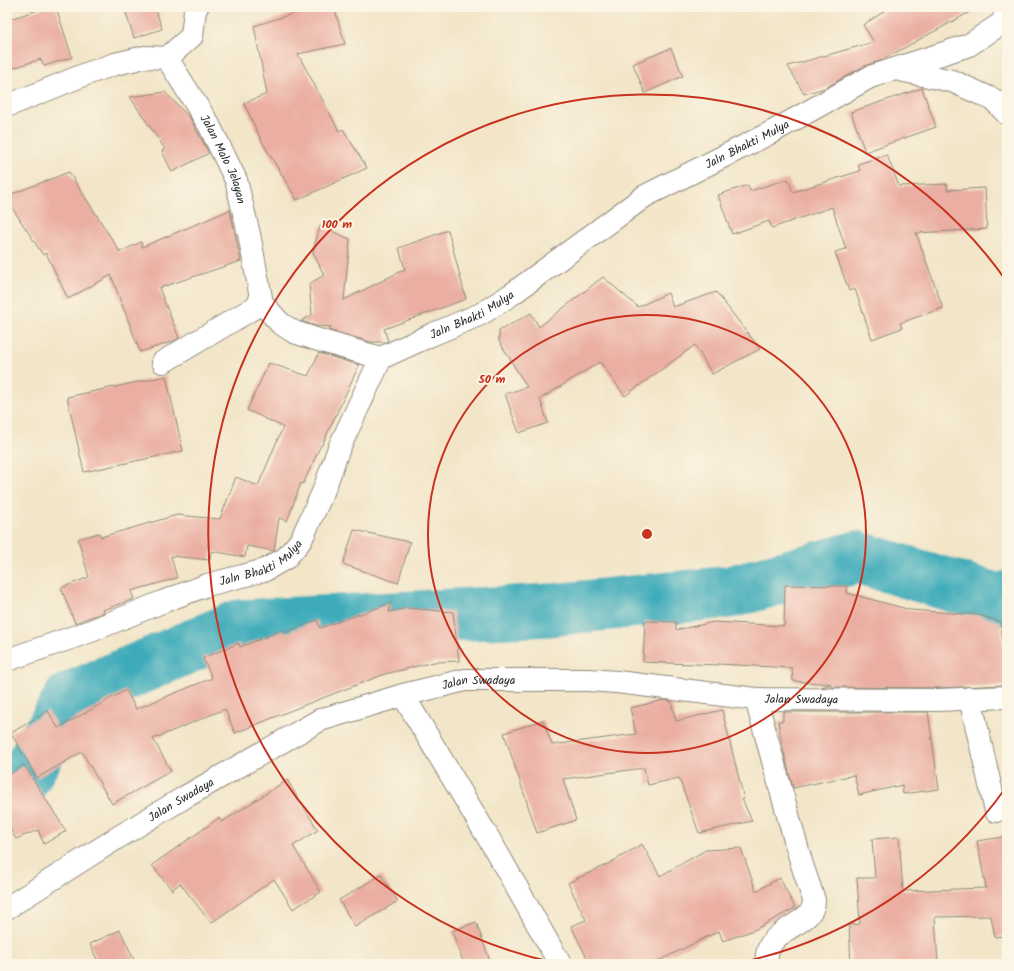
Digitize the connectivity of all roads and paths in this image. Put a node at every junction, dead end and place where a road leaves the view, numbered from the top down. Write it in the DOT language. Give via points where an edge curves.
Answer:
graph roads {
  1 [pos="197,7"];
  2 [pos="1007,11"];
  3 [pos="167,58"];
  4 [pos="894,69"];
  5 [pos="7,106"];
  6 [pos="1007,114"];
  7 [pos="262,304"];
  8 [pos="381,358"];
  9 [pos="163,362"];
  10 [pos="7,660"];
  11 [pos="403,695"];
  12 [pos="1007,697"];
  13 [pos="756,698"];
  14 [pos="970,698"];
  15 [pos="996,811"];
  16 [pos="7,908"];
  17 [pos="560,964"];
  18 [pos="767,964"];
  1 -- 3 [label="street" via="194,10 192,36"];
  2 -- 4 [label="street, Jaln Bhakti Mulya" via="1002,23 969,45"];
  3 -- 5 [label="street" via="145,57 115,64"];
  3 -- 7 [label="street, Jalan Malo Jelayan" via="209,125 236,180"];
  4 -- 6 [label="street" via="952,81 994,100"];
  4 -- 8 [label="street, Jaln Bhakti Mulya" via="870,76 772,132 645,196 481,314"];
  7 -- 8 [label="street" via="280,323 294,332"];
  7 -- 9 [label="street"];
  8 -- 10 [label="street, Jaln Bhakti Mulya" via="339,448 323,492 301,540 286,558 265,570 207,585 91,631"];
  11 -- 13 [label="street, Jalan Swadaya" via="465,680 588,680"];
  11 -- 16 [label="street, Jalan Swadaya" via="320,720 123,834"];
  11 -- 17 [label="street" via="496,849"];
  12 -- 14 [label="street, Jalan Swadaya"];
  13 -- 14 [label="street, Jalan Swadaya"];
  13 -- 18 [label="street" via="799,856 814,900 811,912 776,936 769,945"];
  14 -- 15 [label="street"];
}
